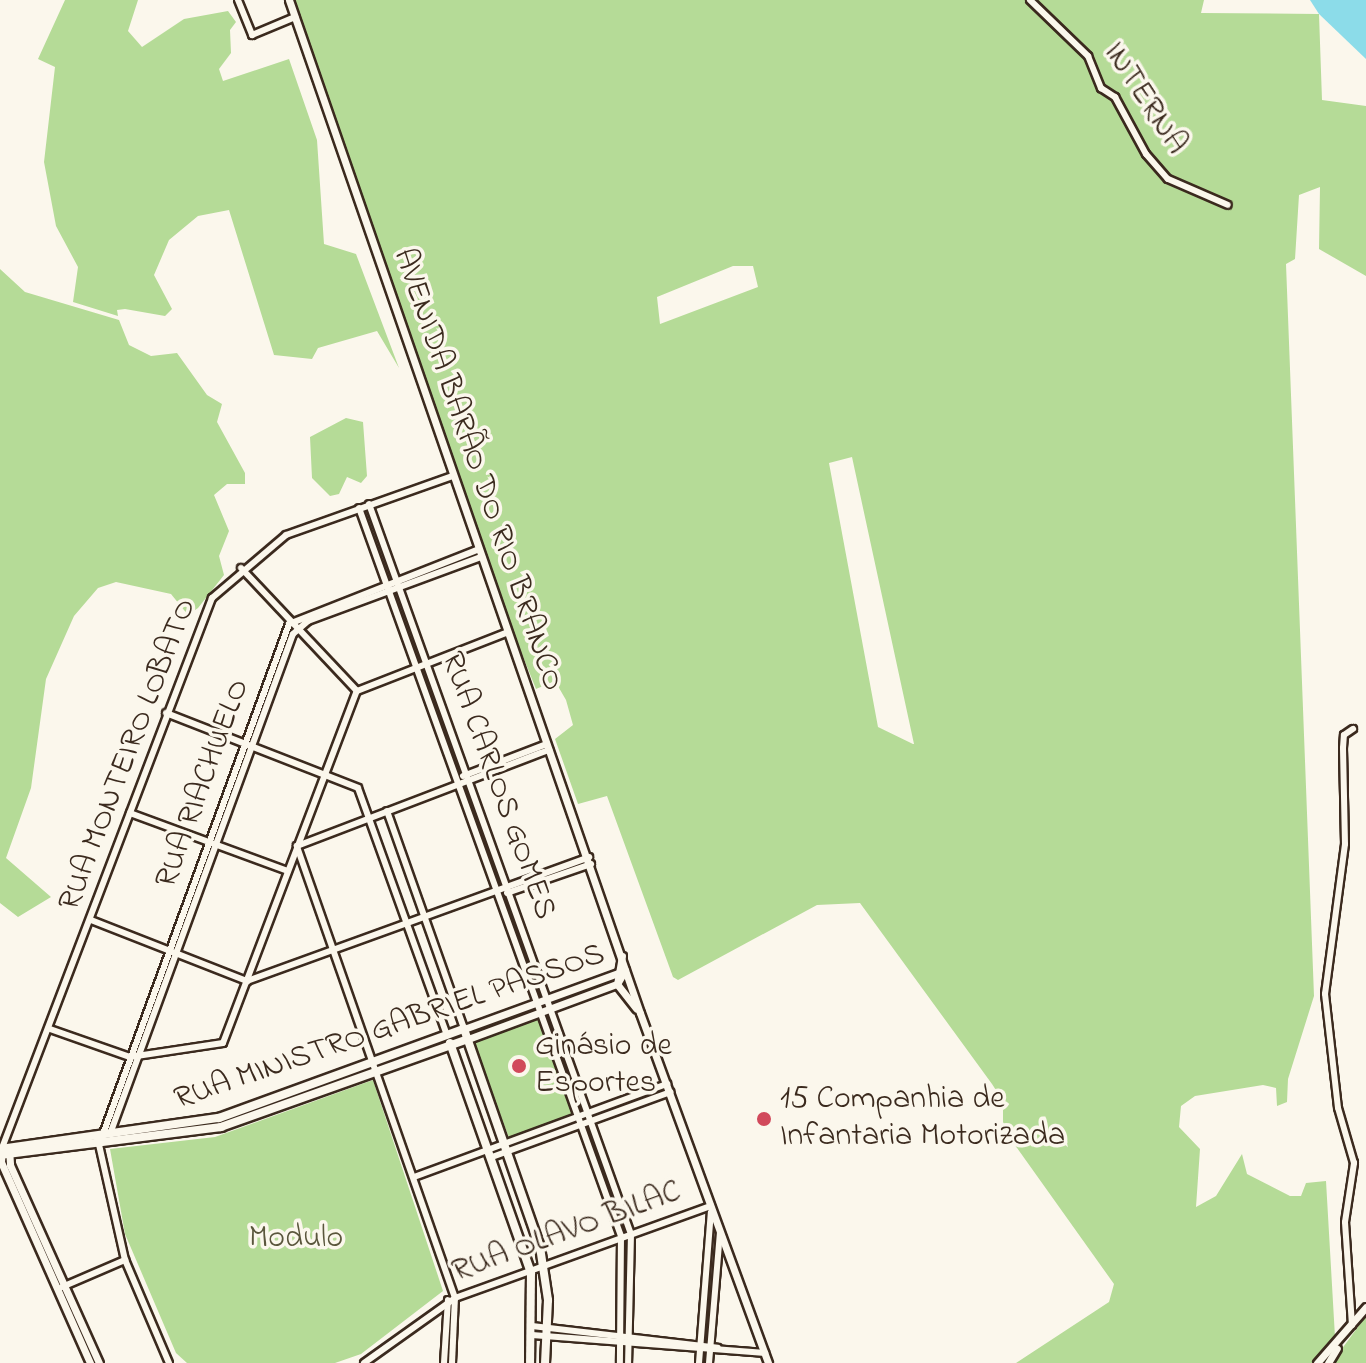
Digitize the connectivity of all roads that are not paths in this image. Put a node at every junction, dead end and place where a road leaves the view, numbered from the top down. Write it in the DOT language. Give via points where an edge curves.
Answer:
graph roads {
  1 [pos="238,0"];
  2 [pos="289,0"];
  3 [pos="1030,0"];
  4 [pos="295,17"];
  5 [pos="1228,205"];
  6 [pos="453,476"];
  7 [pos="369,504"];
  8 [pos="359,508"];
  9 [pos="480,553"];
  10 [pos="241,568"];
  11 [pos="398,582"];
  12 [pos="390,585"];
  13 [pos="293,619"];
  14 [pos="299,626"];
  15 [pos="508,632"];
  16 [pos="428,664"];
  17 [pos="419,668"];
  18 [pos="357,691"];
  19 [pos="166,713"];
  20 [pos="1353,729"];
  21 [pos="249,742"];
  22 [pos="548,747"];
  23 [pos="327,772"];
  24 [pos="468,778"];
  25 [pos="460,781"];
  26 [pos="387,811"];
  27 [pos="130,813"];
  28 [pos="369,818"];
  29 [pos="209,841"];
  30 [pos="217,844"];
  31 [pos="297,846"];
  32 [pos="590,861"];
  33 [pos="288,871"];
  34 [pos="508,890"];
  35 [pos="499,893"];
  36 [pos="424,917"];
  37 [pos="91,920"];
  38 [pos="405,924"];
  39 [pos="169,950"];
  40 [pos="333,951"];
  41 [pos="178,953"];
  42 [pos="623,954"];
  43 [pos="625,970"];
  44 [pos="616,980"];
  45 [pos="247,981"];
  46 [pos="547,998"];
  47 [pos="538,1001"];
  48 [pos="551,1008"];
  49 [pos="542,1012"];
  50 [pos="640,1013"];
  51 [pos="50,1029"];
  52 [pos="464,1029"];
  53 [pos="447,1035"];
  54 [pos="468,1039"];
  55 [pos="451,1045"];
  56 [pos="140,1056"];
  57 [pos="130,1057"];
  58 [pos="375,1067"];
  59 [pos="669,1088"];
  60 [pos="589,1117"];
  61 [pos="579,1121"];
  62 [pos="104,1144"];
  63 [pos="505,1147"];
  64 [pos="4,1150"];
  65 [pos="490,1152"];
  66 [pos="414,1177"];
  67 [pos="525,1204"];
  68 [pos="711,1207"];
  69 [pos="511,1210"];
  70 [pos="720,1230"];
  71 [pos="631,1234"];
  72 [pos="621,1236"];
  73 [pos="125,1260"];
  74 [pos="544,1265"];
  75 [pos="530,1270"];
  76 [pos="61,1288"];
  77 [pos="451,1300"];
  78 [pos="1366,1307"];
  79 [pos="1352,1325"];
  80 [pos="532,1330"];
  81 [pos="547,1332"];
  82 [pos="626,1333"];
  83 [pos="83,1338"];
  84 [pos="1341,1339"];
  85 [pos="621,1343"];
  86 [pos="629,1344"];
  87 [pos="700,1346"];
  88 [pos="710,1347"];
  89 [pos="765,1353"];
  90 [pos="90,1363"];
  91 [pos="99,1363"];
  92 [pos="169,1363"];
  93 [pos="364,1363"];
  94 [pos="444,1363"];
  95 [pos="452,1363"];
  96 [pos="530,1363"];
  97 [pos="545,1363"];
  98 [pos="620,1363"];
  99 [pos="628,1363"];
  100 [pos="699,1363"];
  101 [pos="709,1363"];
  102 [pos="768,1363"];
  103 [pos="1317,1363"];
  104 [pos="1328,1363"];
  1 -- 4 [label="street" via="252,35"];
  2 -- 4 [label="street, AVENIDA BARÃO DO RIO BRANCO"];
  3 -- 5 [label="street, INTERNA" via="1088,56 1101,88 1115,97 1146,154 1168,179"];
  4 -- 6 [label="street, AVENIDA BARÃO DO RIO BRANCO"];
  6 -- 7 [label="street, RUA MONTEIRO LOBATO"];
  6 -- 9 [label="street, AVENIDA BARÃO DO RIO BRANCO"];
  7 -- 8 [label="street, RUA MONTEIRO LOBATO"];
  7 -- 11 [label="street, RUA CARLOS GOMES"];
  8 -- 10 [label="street, RUA MONTEIRO LOBATO" via="286,535"];
  8 -- 12 [label="street, RUA CARLOS GOMES"];
  9 -- 11 [label="street"];
  9 -- 15 [label="street, AVENIDA BARÃO DO RIO BRANCO"];
  10 -- 13 [label="street"];
  10 -- 19 [label="street, RUA MONTEIRO LOBATO" via="204,613"];
  11 -- 12 [label="street"];
  11 -- 16 [label="street, RUA CARLOS GOMES"];
  12 -- 13 [label="street"];
  12 -- 14 [label="street"];
  12 -- 17 [label="street, RUA CARLOS GOMES"];
  13 -- 14 [label="street"];
  13 -- 21 [label="street, RUA RIACHUELO"];
  14 -- 18 [label="street"];
  14 -- 21 [label="street, RUA RIACHUELO"];
  15 -- 16 [label="street"];
  15 -- 22 [label="street, AVENIDA BARÃO DO RIO BRANCO"];
  16 -- 17 [label="street"];
  16 -- 24 [label="street, RUA CARLOS GOMES"];
  17 -- 18 [label="street"];
  17 -- 25 [label="street, RUA CARLOS GOMES"];
  18 -- 23 [label="street"];
  19 -- 21 [label="street"];
  19 -- 27 [label="street, RUA MONTEIRO LOBATO"];
  20 -- 79 [label="street" via="1344,735 1345,844 1325,994 1334,1086 1354,1163 1345,1222"];
  21 -- 23 [label="street"];
  21 -- 29 [label="street, RUA RIACHUELO"];
  21 -- 30 [label="street, RUA RIACHUELO"];
  22 -- 24 [label="street"];
  22 -- 32 [label="street, AVENIDA BARÃO DO RIO BRANCO"];
  23 -- 28 [label="street" via="358,788"];
  23 -- 31 [label="street"];
  24 -- 25 [label="street"];
  24 -- 34 [label="street, RUA CARLOS GOMES"];
  25 -- 26 [label="street"];
  25 -- 35 [label="street, RUA CARLOS GOMES"];
  26 -- 28 [label="street"];
  26 -- 36 [label="street"];
  27 -- 29 [label="street"];
  27 -- 37 [label="street, RUA MONTEIRO LOBATO"];
  28 -- 31 [label="street"];
  28 -- 38 [label="street"];
  29 -- 30 [label="street"];
  29 -- 39 [label="street, RUA RIACHUELO"];
  30 -- 33 [label="street"];
  30 -- 41 [label="street, RUA RIACHUELO"];
  31 -- 33 [label="street"];
  31 -- 40 [label="street"];
  32 -- 34 [label="street"];
  32 -- 42 [label="street, AVENIDA BARÃO DO RIO BRANCO"];
  33 -- 45 [label="street"];
  34 -- 35 [label="street"];
  34 -- 46 [label="street, RUA CARLOS GOMES"];
  35 -- 36 [label="street"];
  35 -- 47 [label="street, RUA CARLOS GOMES"];
  36 -- 38 [label="street"];
  36 -- 52 [label="street"];
  37 -- 39 [label="street"];
  37 -- 51 [label="street, RUA MONTEIRO LOBATO"];
  38 -- 40 [label="street"];
  38 -- 53 [label="street"];
  39 -- 41 [label="street"];
  39 -- 57 [label="street, RUA RIACHUELO"];
  40 -- 45 [label="street"];
  40 -- 58 [label="street"];
  41 -- 45 [label="street"];
  41 -- 56 [label="street, RUA RIACHUELO"];
  42 -- 43 [label="street, AVENIDA BARÃO DO RIO BRANCO"];
  42 -- 44 [label="street"];
  43 -- 44 [label="street, RUA MINISTRO GABRIEL PASSOS"];
  43 -- 50 [label="street, AVENIDA BARÃO DO RIO BRANCO"];
  44 -- 46 [label="street, RUA MINISTRO GABRIEL PASSOS"];
  44 -- 48 [label="street, RUA MINISTRO GABRIEL PASSOS"];
  44 -- 50 [label="street, AVENIDA BARÃO DO RIO BRANCO"];
  45 -- 56 [label="street" via="223,1043"];
  46 -- 47 [label="street, RUA MINISTRO GABRIEL PASSOS"];
  46 -- 48 [label="street, RUA CARLOS GOMES"];
  47 -- 49 [label="street, RUA CARLOS GOMES"];
  47 -- 52 [label="street, RUA MINISTRO GABRIEL PASSOS"];
  48 -- 49 [label="street, RUA MINISTRO GABRIEL PASSOS"];
  48 -- 60 [label="street, RUA CARLOS GOMES"];
  49 -- 54 [label="street, RUA MINISTRO GABRIEL PASSOS"];
  49 -- 61 [label="street, RUA CARLOS GOMES"];
  50 -- 59 [label="street, AVENIDA BARÃO DO RIO BRANCO"];
  51 -- 57 [label="street"];
  51 -- 64 [label="street, RUA MONTEIRO LOBATO"];
  52 -- 53 [label="main road, RUA MINISTRO GABRIEL PASSOS"];
  52 -- 54 [label="main road"];
  53 -- 55 [label="main road"];
  53 -- 58 [label="main road, RUA MINISTRO GABRIEL PASSOS"];
  54 -- 55 [label="main road, RUA MINISTRO GABRIEL PASSOS"];
  54 -- 63 [label="main road"];
  55 -- 58 [label="main road, RUA MINISTRO GABRIEL PASSOS"];
  55 -- 65 [label="main road"];
  56 -- 57 [label="street"];
  56 -- 62 [label="street, RUA RIACHUELO"];
  57 -- 62 [label="street, RUA RIACHUELO"];
  58 -- 62 [label="main road, RUA MINISTRO GABRIEL PASSOS" via="209,1130"];
  58 -- 66 [label="street"];
  59 -- 60 [label="street"];
  59 -- 68 [label="street, AVENIDA BARÃO DO RIO BRANCO"];
  60 -- 61 [label="street"];
  60 -- 71 [label="street, RUA CARLOS GOMES"];
  61 -- 63 [label="street"];
  61 -- 72 [label="street, RUA CARLOS GOMES"];
  62 -- 64 [label="main road, RUA MINISTRO GABRIEL PASSOS"];
  62 -- 73 [label="street"];
  63 -- 65 [label="street"];
  63 -- 67 [label="main road"];
  64 -- 76 [label="street"];
  65 -- 66 [label="street"];
  65 -- 69 [label="main road"];
  66 -- 77 [label="street"];
  67 -- 69 [label="main road"];
  67 -- 74 [label="main road"];
  68 -- 70 [label="street, AVENIDA BARÃO DO RIO BRANCO"];
  68 -- 71 [label="street, RUA OLAVO BILAC"];
  68 -- 87 [label="street"];
  69 -- 75 [label="main road"];
  70 -- 88 [label="street"];
  70 -- 89 [label="street, AVENIDA BARÃO DO RIO BRANCO"];
  71 -- 72 [label="street, RUA OLAVO BILAC"];
  71 -- 82 [label="street, RUA CARLOS GOMES"];
  72 -- 74 [label="street, RUA OLAVO BILAC"];
  72 -- 82 [label="street, RUA CARLOS GOMES"];
  73 -- 76 [label="street"];
  73 -- 92 [label="street"];
  74 -- 75 [label="street, RUA OLAVO BILAC"];
  74 -- 81 [label="main road"];
  75 -- 77 [label="street, RUA OLAVO BILAC"];
  75 -- 80 [label="main road"];
  76 -- 83 [label="street"];
  77 -- 93 [label="street, RUA OLAVO BILAC"];
  77 -- 94 [label="street"];
  77 -- 95 [label="street"];
  78 -- 79 [label="street"];
  79 -- 84 [label="street"];
  80 -- 81 [label="street"];
  80 -- 96 [label="main road"];
  81 -- 82 [label="street"];
  81 -- 85 [label="street"];
  81 -- 97 [label="main road"];
  82 -- 85 [label="street, RUA CARLOS GOMES"];
  82 -- 86 [label="street, RUA CARLOS GOMES"];
  82 -- 87 [label="street"];
  83 -- 90 [label="street"];
  83 -- 91 [label="street"];
  84 -- 103 [label="street"];
  84 -- 104 [label="street"];
  85 -- 86 [label="street"];
  85 -- 98 [label="street, RUA CARLOS GOMES"];
  86 -- 87 [label="street"];
  86 -- 99 [label="street, RUA CARLOS GOMES"];
  87 -- 88 [label="street"];
  87 -- 100 [label="street"];
  88 -- 89 [label="street"];
  88 -- 101 [label="street"];
  89 -- 102 [label="street, AVENIDA BARÃO DO RIO BRANCO"];
}
